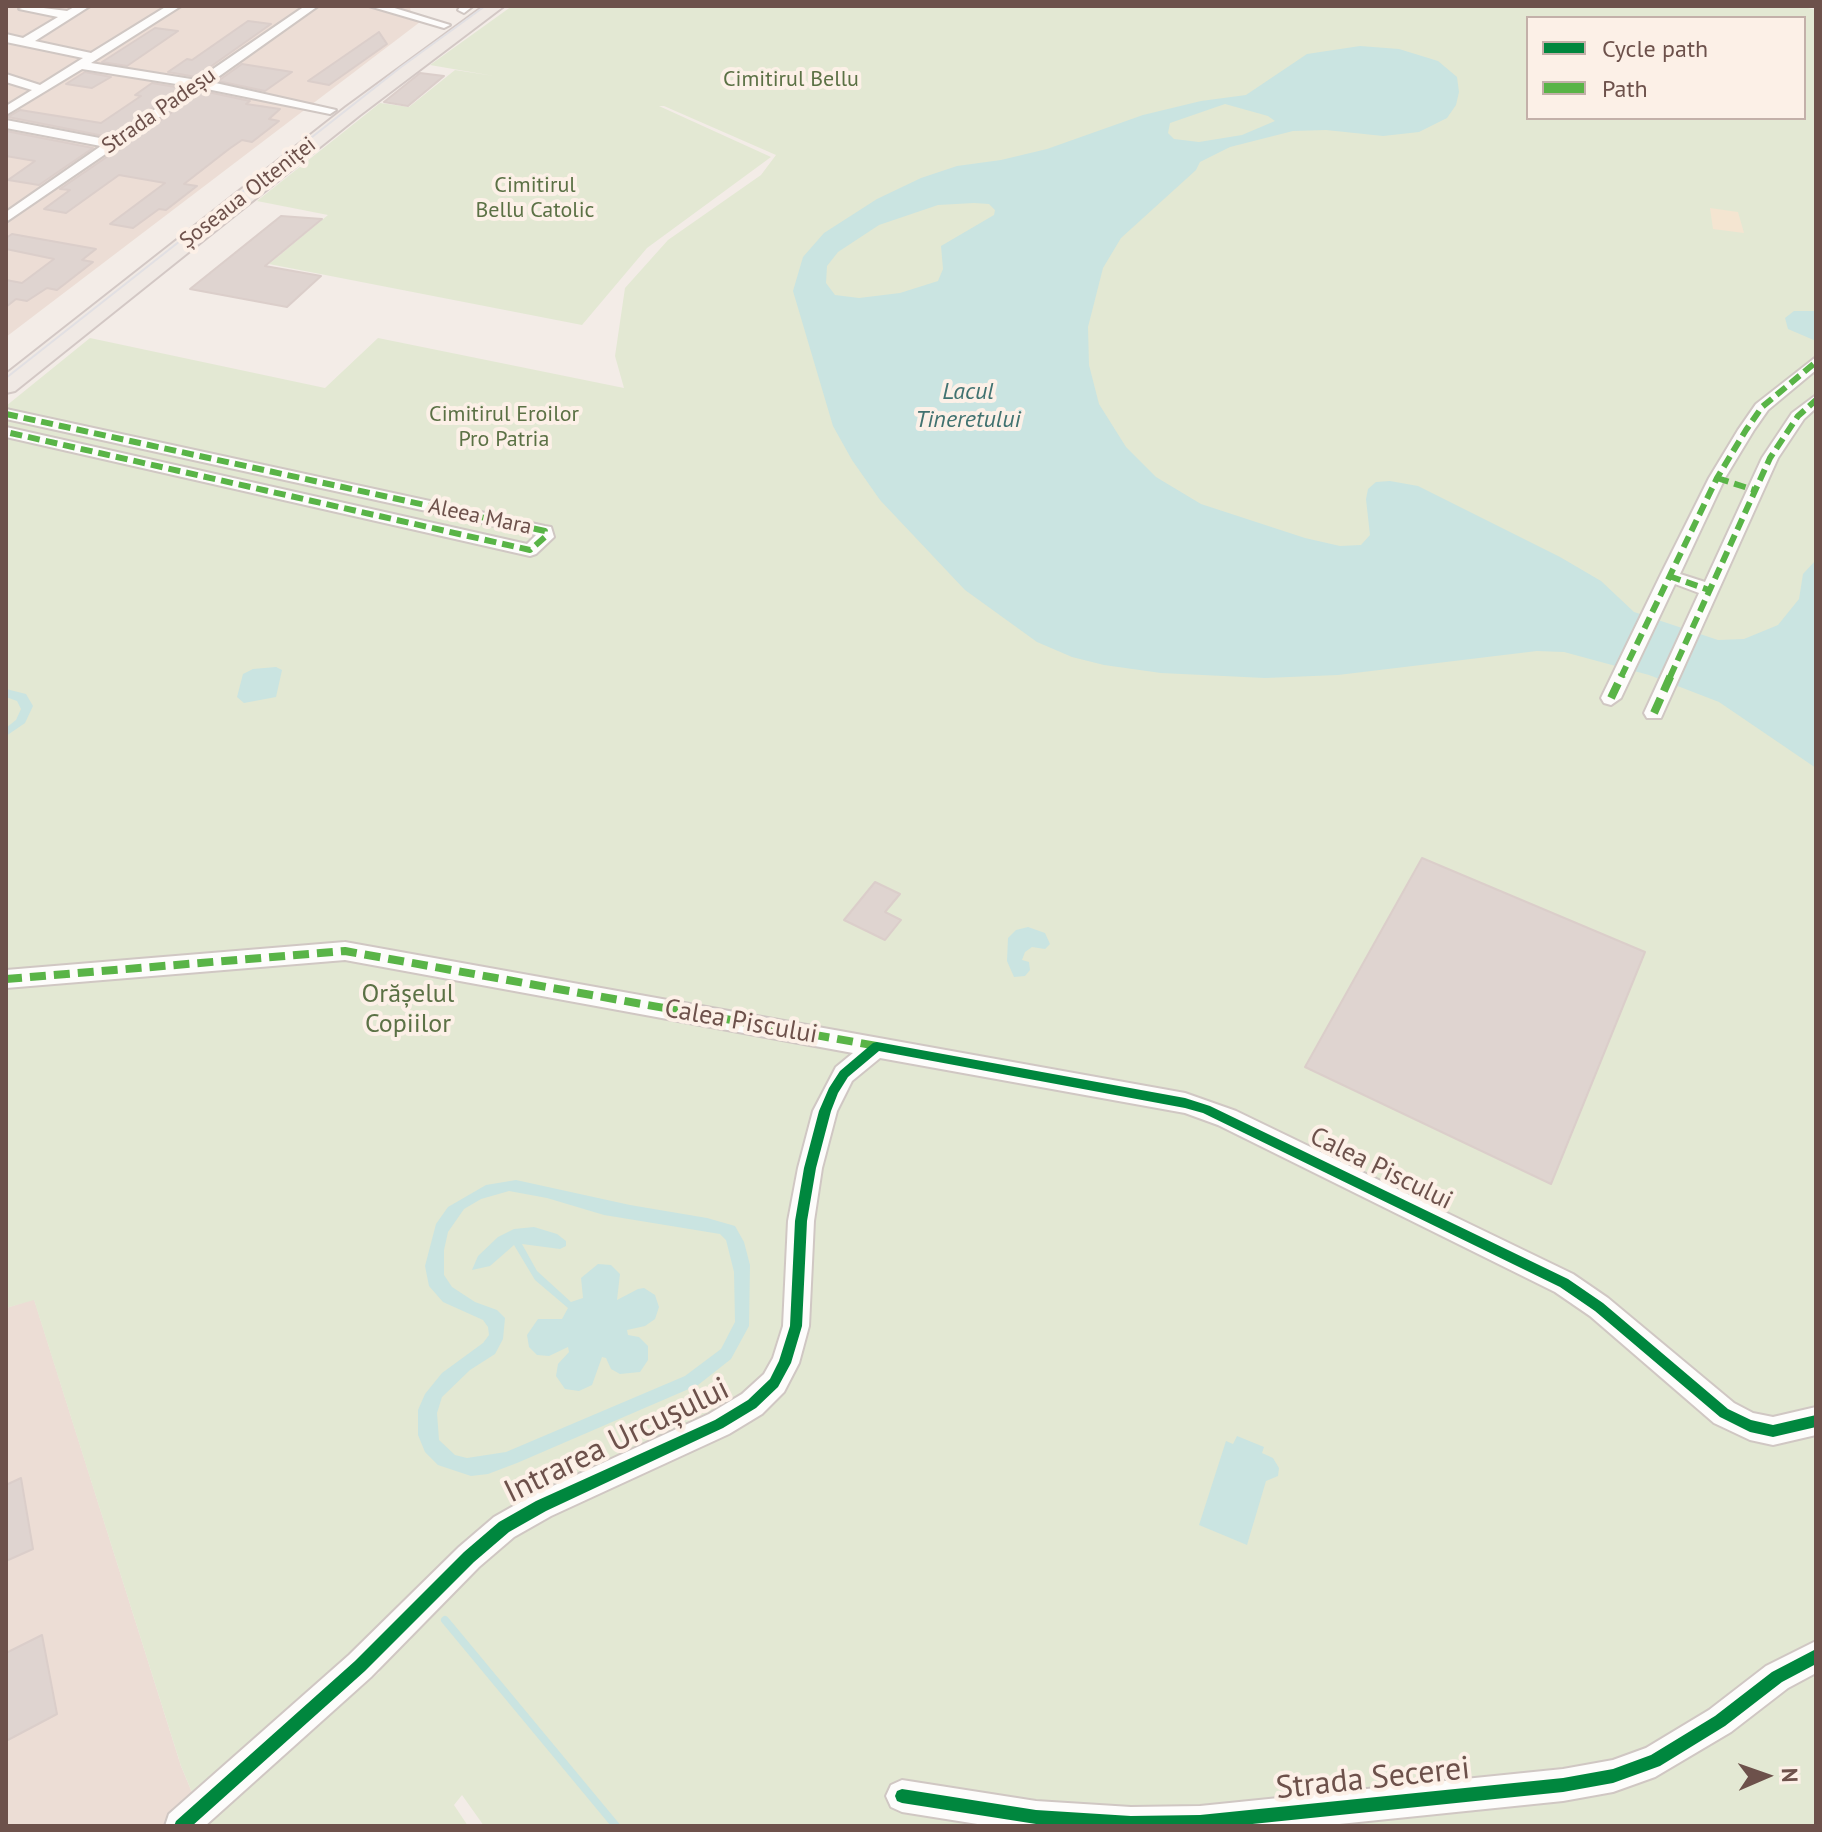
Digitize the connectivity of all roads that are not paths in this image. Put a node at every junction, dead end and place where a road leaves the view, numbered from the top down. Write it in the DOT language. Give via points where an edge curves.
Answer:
graph roads {
  1 [pos="27,6"];
  2 [pos="84,6"];
  3 [pos="175,6"];
  4 [pos="312,6"];
  5 [pos="375,6"];
  6 [pos="495,6"];
  7 [pos="467,7"];
  8 [pos="70,15"];
  9 [pos="444,25"];
  10 [pos="6,38"];
  11 [pos="27,41"];
  12 [pos="93,57"];
  13 [pos="79,65"];
  14 [pos="6,78"];
  15 [pos="199,84"];
  16 [pos="42,89"];
  17 [pos="330,110"];
  18 [pos="6,111"];
  19 [pos="6,124"];
  20 [pos="111,144"];
  21 [pos="6,200"];
  22 [pos="26,204"];
  23 [pos="6,218"];
  24 [pos="6,362"];
  25 [pos="1816,362"];
  26 [pos="6,386"];
  27 [pos="1816,400"];
  28 [pos="6,414"];
  29 [pos="6,432"];
  30 [pos="1717,478"];
  31 [pos="1754,490"];
  32 [pos="1667,581"];
  33 [pos="1707,594"];
  34 [pos="1611,698"];
  35 [pos="1654,713"];
  36 [pos="6,979"];
  37 [pos="877,1046"];
  38 [pos="1816,1421"];
  39 [pos="1816,1656"];
  40 [pos="902,1796"];
  41 [pos="181,1826"];
  1 -- 8 [label="street"];
  2 -- 8 [label="street"];
  3 -- 12 [label="street"];
  4 -- 15 [label="street, Strada Padeșu"];
  5 -- 9 [label="street"];
  6 -- 26 [label="main road, Șoseaua Olteniței" via="353,111"];
  7 -- 9 [label="main road, Șoseaua Olteniței"];
  8 -- 11 [label="street"];
  9 -- 17 [label="main road, Șoseaua Olteniței"];
  10 -- 11 [label="street"];
  11 -- 12 [label="street"];
  12 -- 13 [label="street"];
  13 -- 15 [label="street"];
  13 -- 16 [label="street"];
  14 -- 16 [label="street"];
  15 -- 17 [label="street"];
  15 -- 20 [label="street, Strada Padeșu"];
  16 -- 18 [label="street"];
  17 -- 24 [label="main road, Șoseaua Olteniței"];
  19 -- 20 [label="street"];
  20 -- 22 [label="street, Strada Padeșu"];
  21 -- 22 [label="street"];
  22 -- 23 [label="street, Strada Padeșu"];
  25 -- 30 [label="street" via="1762,407"];
  27 -- 31 [label="street" via="1782,437"];
  28 -- 29 [label="street, Aleea Mara" via="545,531 545,537 530,550"];
  30 -- 31 [label="street"];
  30 -- 32 [label="street"];
  31 -- 33 [label="street"];
  32 -- 33 [label="street"];
  32 -- 34 [label="street"];
  33 -- 35 [label="street"];
  36 -- 37 [label="street, Calea Piscului" via="345,951"];
  37 -- 38 [label="street, Calea Piscului" via="1206,1109 1564,1283 1724,1413 1773,1431"];
  37 -- 41 [label="street, Intrarea Urcușului" via="844,1074 825,1111 801,1221 794,1334 774,1383 719,1424 504,1527 349,1676"];
  39 -- 40 [label="street, Strada Secerei" via="1655,1761 1563,1785 1200,1822 1036,1817"];
}
